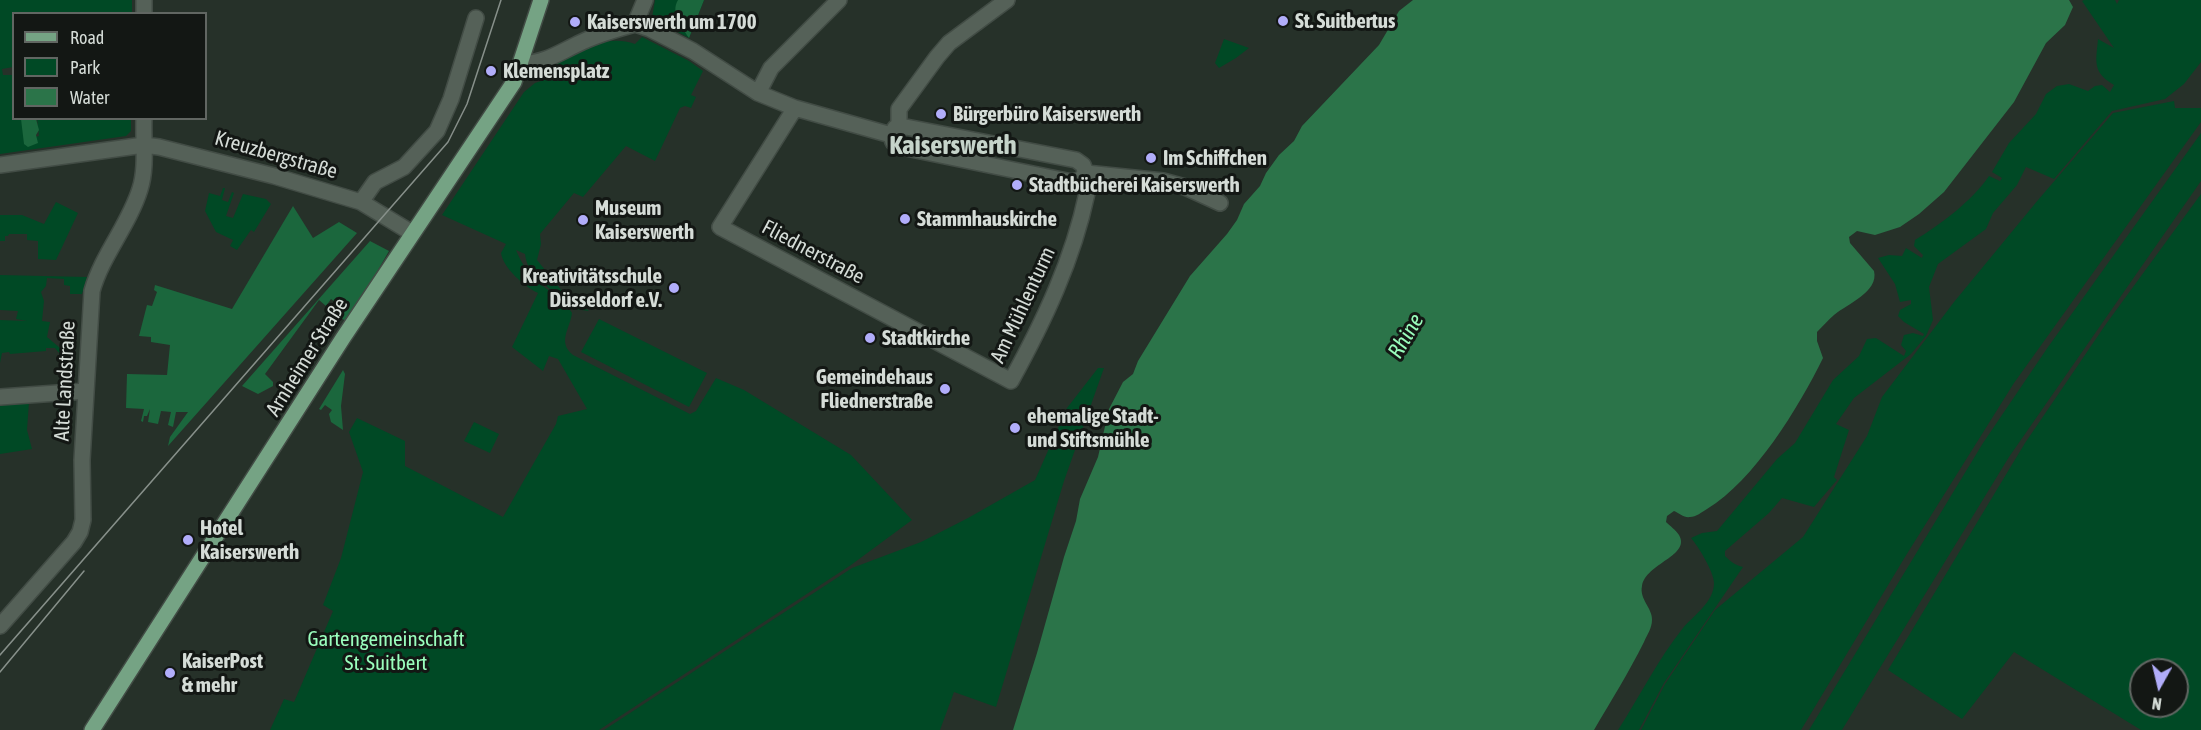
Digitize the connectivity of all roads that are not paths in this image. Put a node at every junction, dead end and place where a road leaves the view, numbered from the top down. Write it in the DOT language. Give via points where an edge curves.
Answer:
graph roads {
  1 [pos="541,0"];
  2 [pos="645,0"];
  3 [pos="840,0"];
  4 [pos="1007,0"];
  5 [pos="476,18"];
  6 [pos="643,27"];
  7 [pos="521,64"];
  8 [pos="758,93"];
  9 [pos="795,108"];
  10 [pos="144,120"];
  11 [pos="895,131"];
  12 [pos="144,145"];
  13 [pos="0,165"];
  14 [pos="1083,177"];
  15 [pos="361,202"];
  16 [pos="1220,203"];
  17 [pos="412,233"];
  18 [pos="1011,381"];
  19 [pos="86,391"];
  20 [pos="0,397"];
  21 [pos="0,626"];
  22 [pos="92,730"];
  1 -- 7 [label="main road, Arnheimer Straße"];
  2 -- 6 [label="street"];
  3 -- 8 [label="street" via="771,68"];
  4 -- 11 [label="street" via="949,43 937,57 899,109"];
  5 -- 15 [label="street" via="437,131 404,166 375,182"];
  6 -- 7 [label="street" via="607,32 541,62"];
  6 -- 8 [label="street" via="709,61"];
  7 -- 17 [label="main road, Arnheimer Straße" via="477,140"];
  8 -- 9 [label="street"];
  9 -- 11 [label="street"];
  9 -- 18 [label="street, Fliednerstraße" via="720,227"];
  10 -- 12 [label="street, Alte Landstraße"];
  11 -- 14 [label="street" via="906,127 1077,160 1083,165"];
  11 -- 14 [label="street" via="892,141 906,148 1072,182"];
  12 -- 13 [label="street, Kreuzbergstraße"];
  12 -- 15 [label="street, Kreuzbergstraße" via="188,153"];
  12 -- 19 [label="street, Alte Landstraße" via="140,191 92,291"];
  14 -- 16 [label="street" via="1163,181"];
  14 -- 18 [label="street, Am Mühlenturm" via="1087,193 1076,240 1044,318"];
  15 -- 17 [label="street, Kreuzbergstraße"];
  17 -- 22 [label="main road, Arnheimer Straße"];
  19 -- 20 [label="street"];
  19 -- 21 [label="street, Alte Landstraße" via="80,532"];
}
